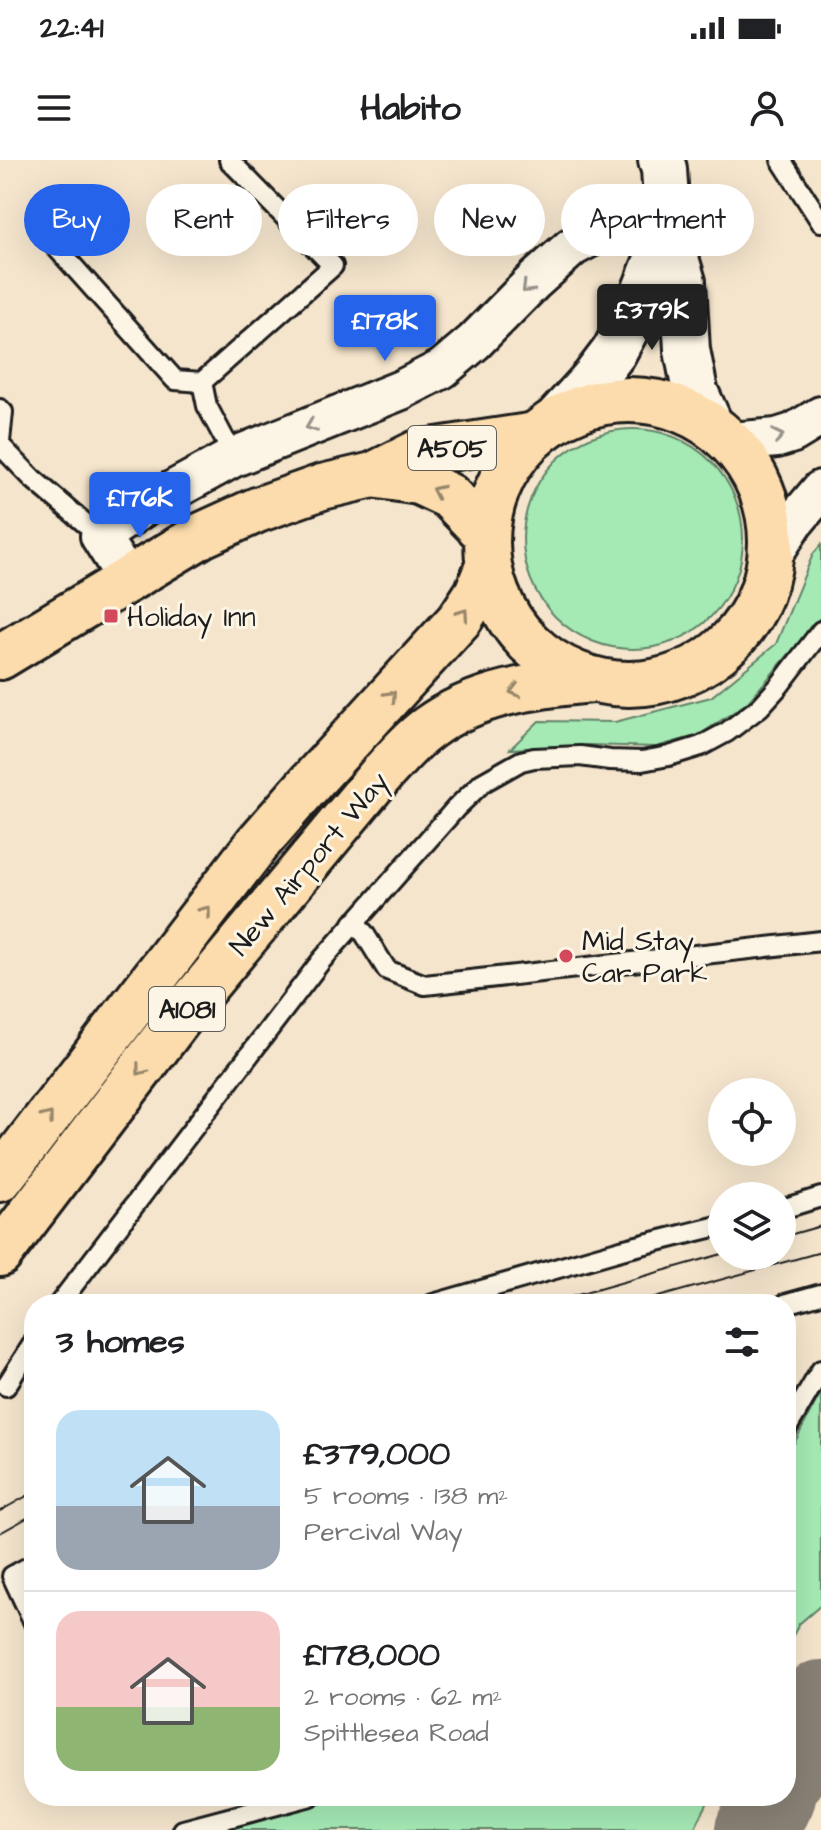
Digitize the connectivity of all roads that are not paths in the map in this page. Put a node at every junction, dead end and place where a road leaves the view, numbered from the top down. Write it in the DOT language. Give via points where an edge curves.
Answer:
graph roads {
  1 [pos="229,160"];
  2 [pos="661,160"];
  3 [pos="781,160"];
  4 [pos="665,184"];
  5 [pos="821,222"];
  6 [pos="64,256"];
  7 [pos="562,256"];
  8 [pos="657,256"];
  9 [pos="676,256"];
  10 [pos="202,382"];
  11 [pos="0,409"];
  12 [pos="821,416"];
  13 [pos="545,428"];
  14 [pos="720,433"];
  15 [pos="0,443"];
  16 [pos="234,457"];
  17 [pos="373,475"];
  18 [pos="821,490"];
  19 [pos="100,536"];
  20 [pos="487,551"];
  21 [pos="771,557"];
  22 [pos="127,579"];
  23 [pos="821,631"];
  24 [pos="0,657"];
  25 [pos="592,680"];
  26 [pos="353,923"];
  27 [pos="821,941"];
  28 [pos="0,1179"];
  29 [pos="821,1197"];
  30 [pos="796,1205"];
  31 [pos="708,1228"];
  32 [pos="0,1254"];
  33 [pos="67,1294"];
  34 [pos="468,1294"];
  35 [pos="821,1294"];
  36 [pos="796,1301"];
  37 [pos="24,1358"];
  38 [pos="821,1370"];
  39 [pos="6,1386"];
  40 [pos="796,1413"];
  41 [pos="24,1569"];
  42 [pos="24,1602"];
  43 [pos="273,1806"];
  44 [pos="183,1830"];
  1 -- 10 [label="lane" via="333,266"];
  2 -- 4 [label="street"];
  3 -- 5 [label="lane"];
  6 -- 10 [label="lane" via="175,380"];
  7 -- 16 [label="street, one-way" via="442,369"];
  8 -- 13 [label="street" via="614,352"];
  9 -- 14 [label="street" via="695,391"];
  10 -- 16 [label="lane" via="207,406"];
  11 -- 15 [label="lane"];
  14 -- 12 [label="street, one-way" via="777,438"];
  13 -- 14 [label="main road" via="579,409 632,399 686,411"];
  13 -- 17 [label="main road, A505" via="417,453"];
  13 -- 20 [label="main road" via="516,455 501,480 491,506"];
  14 -- 21 [label="main road" via="755,475 768,507"];
  15 -- 19 [label="lane"];
  16 -- 19 [label="street"];
  20 -- 17 [label="main road, A505, one-way" via="449,496 419,482"];
  17 -- 22 [label="main road, A505" via="257,510"];
  18 -- 21 [label="street"];
  19 -- 22 [label="street"];
  20 -- 25 [label="main road" via="504,610 522,635 544,656"];
  28 -- 20 [label="main road, New Airport Way / A1081, one-way" via="257,844 460,619 477,593"];
  21 -- 25 [label="main road" via="758,605 718,653 662,681"];
  22 -- 24 [label="main road, A505"];
  23 -- 26 [label="lane" via="760,707 701,746 642,761 534,758 482,783"];
  25 -- 32 [label="main road, New Airport Way / A1081, one-way" via="540,685 462,708 409,743 192,1002"];
  26 -- 27 [label="lane" via="387,970 425,985"];
  26 -- 33 [label="lane"];
  29 -- 30 [label="lane"];
  31 -- 34 [label="lane"];
  35 -- 36 [label="lane"];
  37 -- 39 [label="lane"];
  38 -- 40 [label="lane"];
  41 -- 42 [label="lane" via="12,1576"];
  43 -- 44 [label="lane"];
}
